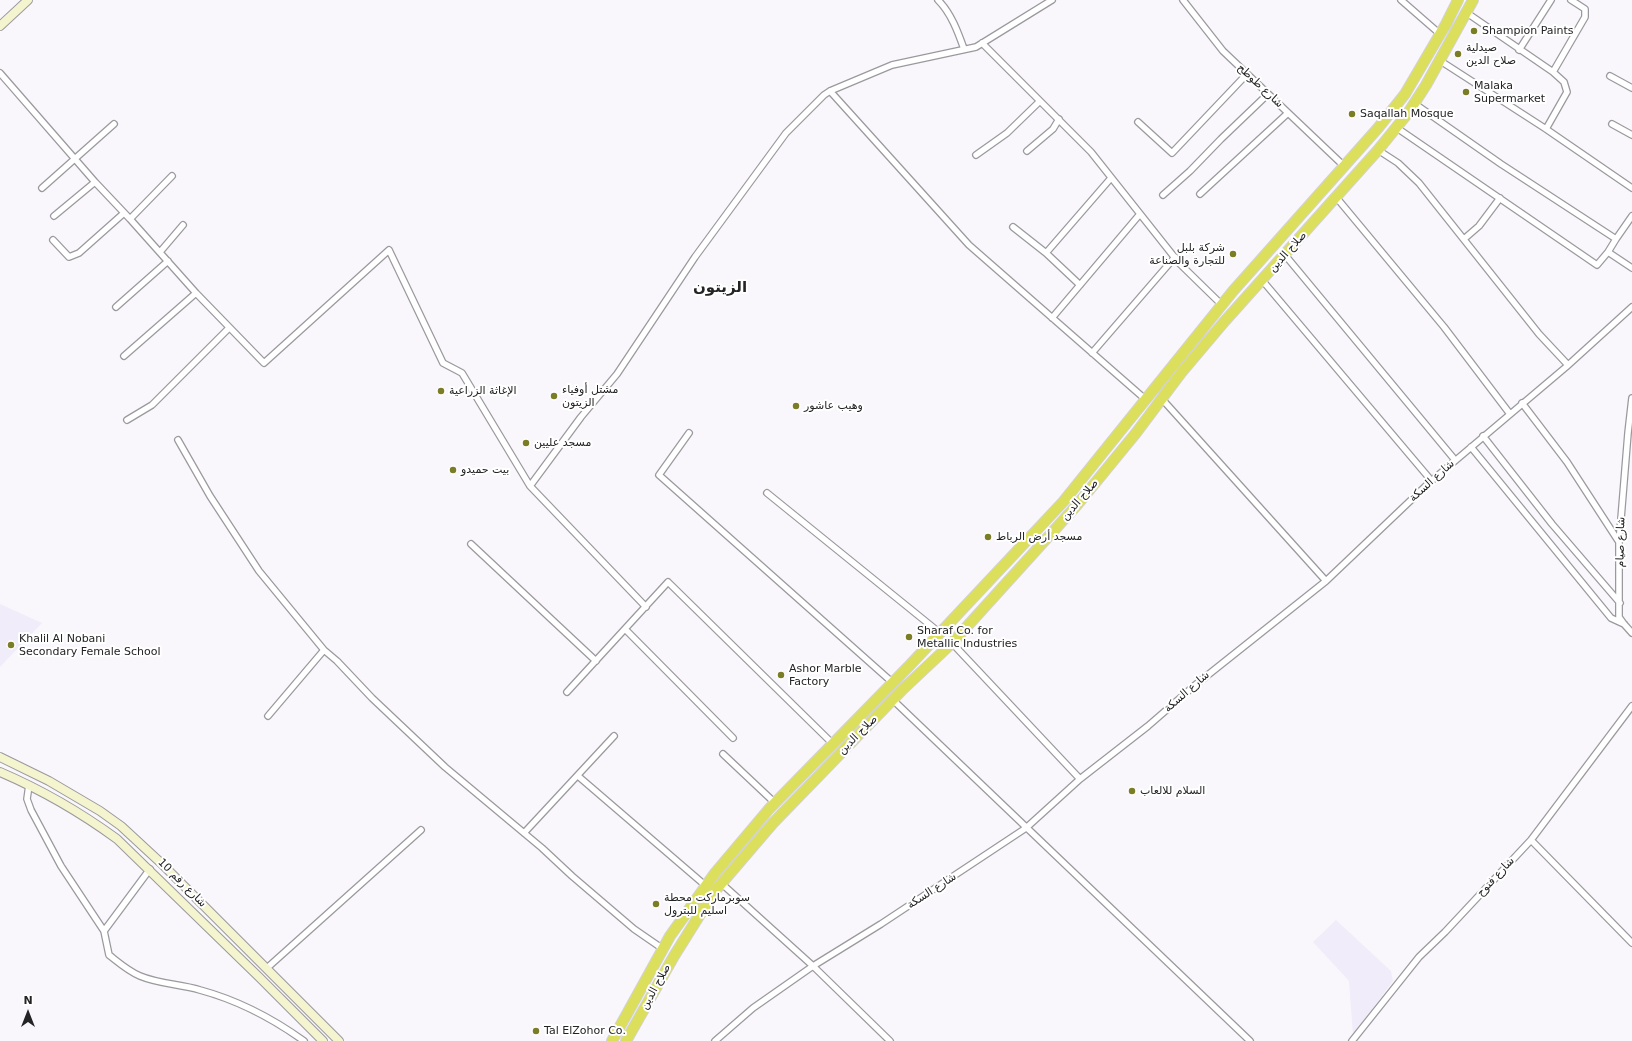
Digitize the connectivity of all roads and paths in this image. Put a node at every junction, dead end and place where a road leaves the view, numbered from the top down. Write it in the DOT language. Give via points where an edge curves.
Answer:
graph roads {
  1 [pos="28,0"];
  2 [pos="938,0"];
  3 [pos="1052,0"];
  4 [pos="1183,0"];
  5 [pos="1401,0"];
  6 [pos="1473,0"];
  7 [pos="1551,0"];
  8 [pos="1571,0"];
  9 [pos="1456,1"];
  10 [pos="1467,14"];
  11 [pos="0,26"];
  12 [pos="1440,34"];
  13 [pos="982,43"];
  14 [pos="964,49"];
  15 [pos="1519,50"];
  16 [pos="1439,60"];
  17 [pos="1553,72"];
  18 [pos="0,73"];
  19 [pos="1247,74"];
  20 [pos="1610,76"];
  21 [pos="1632,88"];
  22 [pos="830,91"];
  23 [pos="1268,94"];
  24 [pos="1040,101"];
  25 [pos="1414,104"];
  26 [pos="1288,113"];
  27 [pos="1059,120"];
  28 [pos="1138,122"];
  29 [pos="114,124"];
  30 [pos="1612,124"];
  31 [pos="1397,128"];
  32 [pos="1546,129"];
  33 [pos="1632,135"];
  34 [pos="1378,150"];
  35 [pos="1027,151"];
  36 [pos="976,155"];
  37 [pos="75,160"];
  38 [pos="1344,166"];
  39 [pos="172,176"];
  40 [pos="1111,178"];
  41 [pos="95,182"];
  42 [pos="42,188"];
  43 [pos="1632,188"];
  44 [pos="1200,194"];
  45 [pos="1163,195"];
  46 [pos="1336,197"];
  47 [pos="1500,198"];
  48 [pos="124,213"];
  49 [pos="1140,214"];
  50 [pos="54,216"];
  51 [pos="1632,217"];
  52 [pos="130,219"];
  53 [pos="183,225"];
  54 [pos="1013,227"];
  55 [pos="1464,239"];
  56 [pos="1616,239"];
  57 [pos="52,240"];
  58 [pos="160,252"];
  59 [pos="1608,252"];
  60 [pos="1046,253"];
  61 [pos="1285,255"];
  62 [pos="1175,257"];
  63 [pos="168,261"];
  64 [pos="1632,268"];
  65 [pos="1262,280"];
  66 [pos="1080,285"];
  67 [pos="196,293"];
  68 [pos="1222,304"];
  69 [pos="116,307"];
  70 [pos="1632,307"];
  71 [pos="1052,318"];
  72 [pos="229,328"];
  73 [pos="1092,353"];
  74 [pos="124,356"];
  75 [pos="1568,365"];
  76 [pos="1632,398"];
  77 [pos="1145,399"];
  78 [pos="1162,399"];
  79 [pos="1522,403"];
  80 [pos="1510,414"];
  81 [pos="127,420"];
  82 [pos="689,434"];
  83 [pos="1483,436"];
  84 [pos="178,440"];
  85 [pos="1471,447"];
  86 [pos="1455,460"];
  87 [pos="1430,482"];
  88 [pos="530,486"];
  89 [pos="767,493"];
  90 [pos="1619,543"];
  91 [pos="471,544"];
  92 [pos="1326,581"];
  93 [pos="1620,603"];
  94 [pos="646,607"];
  95 [pos="1624,624"];
  96 [pos="625,629"];
  97 [pos="940,633"];
  98 [pos="1632,633"];
  99 [pos="952,643"];
  100 [pos="324,650"];
  101 [pos="596,661"];
  102 [pos="893,682"];
  103 [pos="567,692"];
  104 [pos="893,700"];
  105 [pos="1632,706"];
  106 [pos="268,716"];
  107 [pos="614,736"];
  108 [pos="733,738"];
  109 [pos="833,744"];
  110 [pos="723,754"];
  111 [pos="0,757"];
  112 [pos="0,772"];
  113 [pos="578,776"];
  114 [pos="1080,780"];
  115 [pos="29,785"];
  116 [pos="775,803"];
  117 [pos="1026,828"];
  118 [pos="420,830"];
  119 [pos="524,833"];
  120 [pos="1531,840"];
  121 [pos="150,870"];
  122 [pos="722,883"];
  123 [pos="706,886"];
  124 [pos="104,931"];
  125 [pos="1632,943"];
  126 [pos="663,949"];
  127 [pos="813,966"];
  128 [pos="267,968"];
  129 [pos="719,1040"];
  130 [pos="304,1041"];
  131 [pos="323,1041"];
  132 [pos="339,1041"];
  133 [pos="612,1041"];
  134 [pos="626,1041"];
  135 [pos="890,1041"];
  136 [pos="1250,1041"];
  137 [pos="1352,1041"];
  1 -- 11 [label="main road"];
  2 -- 14 [label="street" via="944,5"];
  3 -- 13 [label="street"];
  4 -- 19 [label="street, شارع طوطح" via="1223,51"];
  5 -- 12 [label="street"];
  6 -- 10 [label="highway, صلاح الدين"];
  7 -- 15 [label="street"];
  8 -- 17 [label="street" via="1585,9 1585,17"];
  9 -- 12 [label="highway, صلاح الدين"];
  10 -- 15 [label="street"];
  10 -- 16 [label="highway, صلاح الدين"];
  12 -- 38 [label="highway, صلاح الدين" via="1405,94"];
  13 -- 14 [label="street"];
  13 -- 24 [label="street"];
  14 -- 22 [label="street" via="892,65"];
  15 -- 17 [label="street"];
  16 -- 25 [label="highway, صلاح الدين"];
  16 -- 32 [label="street"];
  17 -- 32 [label="street" via="1564,82 1567,92"];
  18 -- 37 [label="street"];
  19 -- 23 [label="street, شارع طوطح"];
  19 -- 28 [label="street" via="1172,153"];
  20 -- 21 [label="street"];
  22 -- 71 [label="street" via="969,245"];
  22 -- 88 [label="street" via="786,133 695,257 617,374 581,417"];
  23 -- 26 [label="street, شارع طوطح"];
  23 -- 45 [label="street"];
  24 -- 27 [label="street"];
  24 -- 36 [label="street" via="1007,133"];
  25 -- 31 [label="highway, صلاح الدين"];
  25 -- 56 [label="street"];
  26 -- 38 [label="street, شارع طوطح"];
  26 -- 44 [label="street"];
  27 -- 35 [label="street" via="1053,129"];
  27 -- 40 [label="street" via="1092,152"];
  29 -- 37 [label="street"];
  30 -- 33 [label="street"];
  31 -- 34 [label="highway, صلاح الدين"];
  31 -- 47 [label="street"];
  32 -- 43 [label="street"];
  34 -- 46 [label="highway, صلاح الدين"];
  34 -- 55 [label="street" via="1410,173"];
  37 -- 41 [label="street"];
  37 -- 42 [label="street"];
  38 -- 68 [label="highway, صلاح الدين"];
  39 -- 52 [label="street"];
  40 -- 49 [label="street"];
  40 -- 60 [label="street"];
  41 -- 48 [label="street"];
  41 -- 50 [label="street"];
  46 -- 61 [label="highway, صلاح الدين"];
  46 -- 80 [label="street" via="1444,327"];
  47 -- 55 [label="street" via="1479,226"];
  47 -- 59 [label="street" via="1597,265"];
  48 -- 52 [label="street"];
  48 -- 57 [label="street" via="79,253 69,257"];
  49 -- 62 [label="street"];
  49 -- 66 [label="street"];
  51 -- 56 [label="street"];
  52 -- 58 [label="street"];
  53 -- 58 [label="street"];
  54 -- 60 [label="street"];
  55 -- 75 [label="street" via="1539,334"];
  56 -- 59 [label="street"];
  58 -- 63 [label="street"];
  59 -- 64 [label="street"];
  60 -- 66 [label="street"];
  61 -- 65 [label="highway, صلاح الدين"];
  61 -- 86 [label="street"];
  62 -- 68 [label="street"];
  62 -- 73 [label="street"];
  63 -- 67 [label="street"];
  63 -- 69 [label="street"];
  65 -- 78 [label="highway, صلاح الدين" via="1186,367"];
  65 -- 87 [label="street"];
  66 -- 71 [label="street"];
  67 -- 72 [label="street"];
  67 -- 74 [label="street"];
  68 -- 77 [label="highway, صلاح الدين"];
  70 -- 75 [label="street, شارع السكة"];
  71 -- 73 [label="street"];
  72 -- 81 [label="street" via="152,405"];
  72 -- 88 [label="street" via="264,362 389,250 443,363 462,373"];
  73 -- 77 [label="street"];
  75 -- 79 [label="street, شارع السكة"];
  76 -- 90 [label="street, شارع صيام"];
  77 -- 97 [label="highway, صلاح الدين" via="1063,502"];
  78 -- 92 [label="street"];
  78 -- 99 [label="highway, صلاح الدين" via="1077,505"];
  79 -- 80 [label="street, شارع السكة"];
  79 -- 90 [label="street" via="1567,462"];
  80 -- 83 [label="street, شارع السكة"];
  82 -- 102 [label="street" via="659,475"];
  83 -- 85 [label="street, شارع السكة"];
  83 -- 93 [label="street" via="1552,524"];
  84 -- 100 [label="street" via="210,496 259,571"];
  85 -- 86 [label="street, شارع السكة"];
  85 -- 95 [label="street" via="1611,618"];
  86 -- 87 [label="street, شارع السكة"];
  87 -- 92 [label="street, شارع السكة"];
  88 -- 94 [label="street"];
  89 -- 97 [label="street"];
  90 -- 93 [label="street, شارع صيام"];
  91 -- 101 [label="street"];
  92 -- 114 [label="street, شارع السكة"];
  93 -- 95 [label="street, شارع صيام" via="1620,617"];
  94 -- 96 [label="street"];
  94 -- 109 [label="street" via="668,582"];
  95 -- 98 [label="street, شارع صيام"];
  96 -- 101 [label="street"];
  96 -- 108 [label="street"];
  97 -- 102 [label="highway, صلاح الدين"];
  99 -- 104 [label="highway, صلاح الدين"];
  99 -- 114 [label="street"];
  100 -- 106 [label="street"];
  100 -- 119 [label="street" via="445,767"];
  101 -- 103 [label="street"];
  102 -- 109 [label="highway, صلاح الدين"];
  104 -- 117 [label="street"];
  104 -- 122 [label="highway, صلاح الدين" via="773,823"];
  105 -- 120 [label="street, شارع فتوح"];
  107 -- 113 [label="street"];
  109 -- 116 [label="highway, صلاح الدين"];
  110 -- 116 [label="street"];
  111 -- 128 [label="main road, شارع رقم 10" via="49,780 121,826"];
  112 -- 115 [label="main road, شارع رقم 10"];
  113 -- 119 [label="street"];
  113 -- 123 [label="street"];
  114 -- 117 [label="street, شارع السكة"];
  115 -- 121 [label="main road, شارع رقم 10" via="95,823 117,839"];
  115 -- 124 [label="street" via="27,799 31,810 61,866"];
  116 -- 123 [label="highway, صلاح الدين"];
  117 -- 127 [label="street, شارع السكة" via="882,924"];
  117 -- 136 [label="street"];
  118 -- 128 [label="street"];
  119 -- 126 [label="street" via="634,929"];
  120 -- 125 [label="street"];
  120 -- 137 [label="street, شارع فتوح" via="1419,957"];
  121 -- 124 [label="street"];
  121 -- 131 [label="main road, شارع رقم 10"];
  122 -- 127 [label="street"];
  122 -- 134 [label="highway, صلاح الدين" via="674,956"];
  123 -- 126 [label="highway, صلاح الدين"];
  124 -- 130 [label="street" via="109,955 138,975 234,1001 280,1024"];
  126 -- 133 [label="highway, صلاح الدين"];
  127 -- 129 [label="street, شارع السكة" via="753,1008"];
  127 -- 135 [label="street"];
  128 -- 132 [label="main road, شارع رقم 10"];
}
